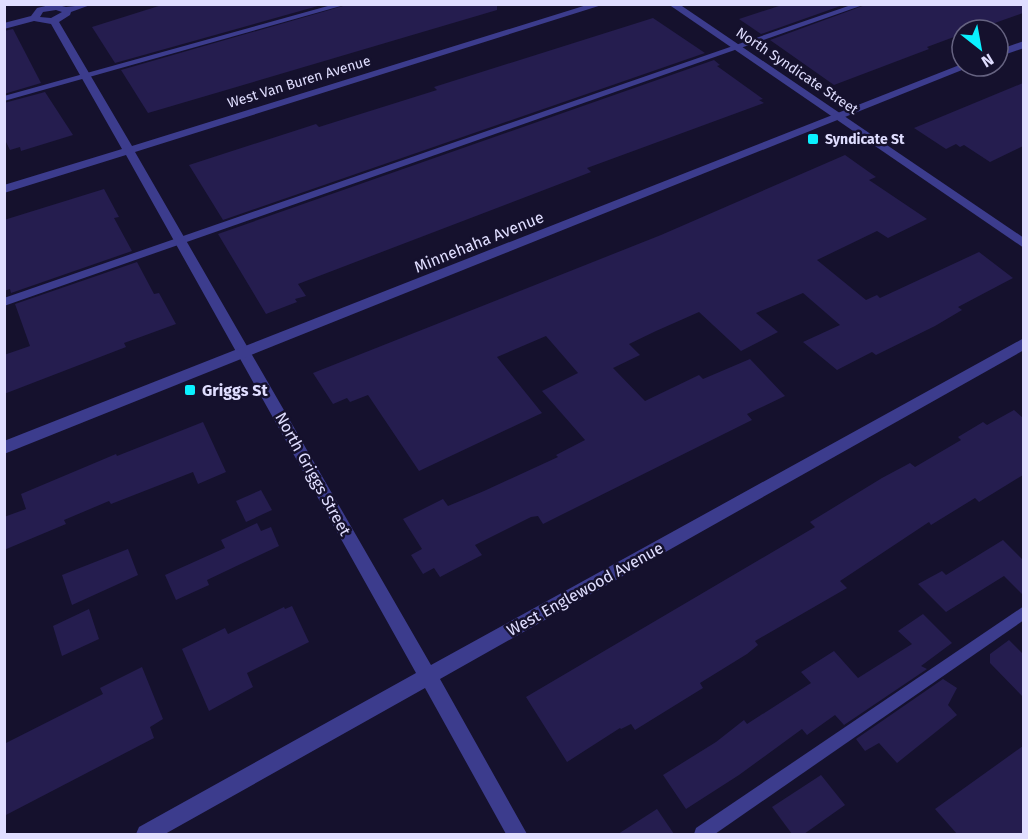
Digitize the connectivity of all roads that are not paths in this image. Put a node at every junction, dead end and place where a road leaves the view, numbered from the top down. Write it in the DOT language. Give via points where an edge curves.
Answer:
graph roads {
  1 [pos="89,4"];
  2 [pos="345,4"];
  3 [pos="602,4"];
  4 [pos="672,4"];
  5 [pos="863,4"];
  6 [pos="46,6"];
  7 [pos="66,10"];
  8 [pos="35,18"];
  9 [pos="54,21"];
  10 [pos="4,26"];
  11 [pos="736,48"];
  12 [pos="950,73"];
  13 [pos="86,76"];
  14 [pos="4,99"];
  15 [pos="838,117"];
  16 [pos="129,151"];
  17 [pos="4,189"];
  18 [pos="180,241"];
  19 [pos="1023,244"];
  20 [pos="4,302"];
  21 [pos="1023,343"];
  22 [pos="245,353"];
  23 [pos="4,448"];
  24 [pos="1023,612"];
  25 [pos="428,677"];
  26 [pos="146,834"];
  27 [pos="517,834"];
  28 [pos="702,834"];
  1 -- 7 [label="street"];
  2 -- 13 [label="lane"];
  3 -- 16 [label="street, West Van Buren Avenue"];
  4 -- 11 [label="street, North Syndicate Street"];
  5 -- 11 [label="lane"];
  6 -- 7 [label="street"];
  6 -- 8 [label="street"];
  7 -- 9 [label="street" via="63,17"];
  8 -- 9 [label="street"];
  8 -- 10 [label="street"];
  9 -- 13 [label="street, North Griggs Street"];
  11 -- 15 [label="street, North Syndicate Street"];
  11 -- 18 [label="lane"];
  12 -- 15 [label="street, Minnehaha Avenue"];
  13 -- 14 [label="lane"];
  13 -- 16 [label="street, North Griggs Street"];
  15 -- 19 [label="street, North Syndicate Street"];
  15 -- 22 [label="street, Minnehaha Avenue"];
  16 -- 17 [label="street, West Van Buren Avenue"];
  16 -- 18 [label="street, North Griggs Street"];
  18 -- 20 [label="lane"];
  18 -- 22 [label="street, North Griggs Street"];
  21 -- 25 [label="street, West Englewood Avenue"];
  22 -- 23 [label="street, Minnehaha Avenue"];
  22 -- 25 [label="street, North Griggs Street"];
  24 -- 28 [label="lane"];
  25 -- 26 [label="street, West Englewood Avenue"];
  25 -- 27 [label="street, North Griggs Street"];
}
